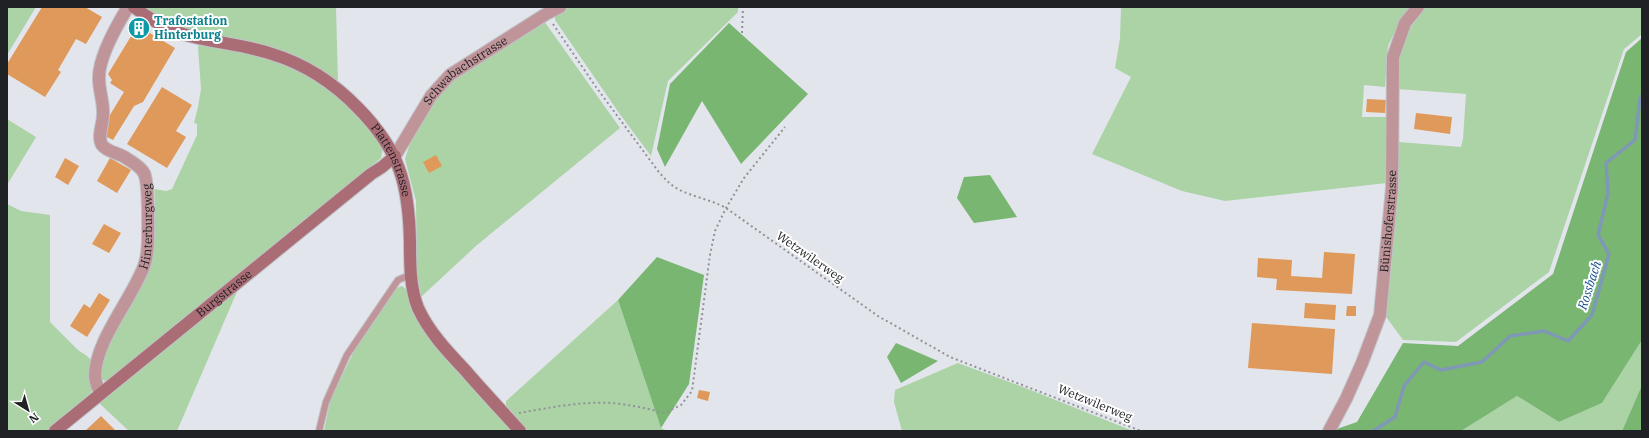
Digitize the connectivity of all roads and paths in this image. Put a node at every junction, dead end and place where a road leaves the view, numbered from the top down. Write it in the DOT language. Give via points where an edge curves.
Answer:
graph roads {
  1 [pos="128,7"];
  2 [pos="134,7"];
  3 [pos="560,7"];
  4 [pos="744,7"];
  5 [pos="1418,7"];
  6 [pos="546,14"];
  7 [pos="742,34"];
  8 [pos="785,127"];
  9 [pos="394,156"];
  10 [pos="726,208"];
  11 [pos="410,275"];
  12 [pos="100,393"];
  13 [pos="505,415"];
  14 [pos="55,431"];
  15 [pos="319,431"];
  16 [pos="520,431"];
  17 [pos="1141,431"];
  18 [pos="1328,431"];
  1 -- 12 [label="street, Hinterburgweg" via="116,27 100,68 103,115 100,138 102,145 136,164 144,174 147,185 148,237 145,265 104,341 99,356 95,378"];
  2 -- 9 [label="street, Plattenstrasse" via="157,22 183,34 272,53 298,64 342,93 359,109 378,130"];
  3 -- 6 [label="street, Schwabachstrasse"];
  4 -- 7 [label="path"];
  5 -- 18 [label="street, Bünishoferstrasse" via="1405,23 1393,57 1392,188 1380,315 1346,399"];
  6 -- 9 [label="street, Schwabachstrasse" via="450,75 431,96"];
  6 -- 10 [label="path, Wetzwilerweg" via="600,93 668,182 682,191"];
  8 -- 10 [label="path" via="744,178"];
  9 -- 11 [label="street, Plattenstrasse" via="404,186 409,218"];
  9 -- 12 [label="street, Burgstrasse"];
  10 -- 13 [label="path" via="715,231 710,255 692,391 681,405 664,413 610,403"];
  10 -- 17 [label="path, Wetzwilerweg" via="878,316 944,353"];
  11 -- 13 [label="street, Plattenstrasse" via="418,307 429,329"];
  11 -- 15 [label="lane" via="398,280 347,355 326,402"];
  12 -- 14 [label="street, Burgstrasse"];
  13 -- 16 [label="street, Plattenstrasse"];
}
